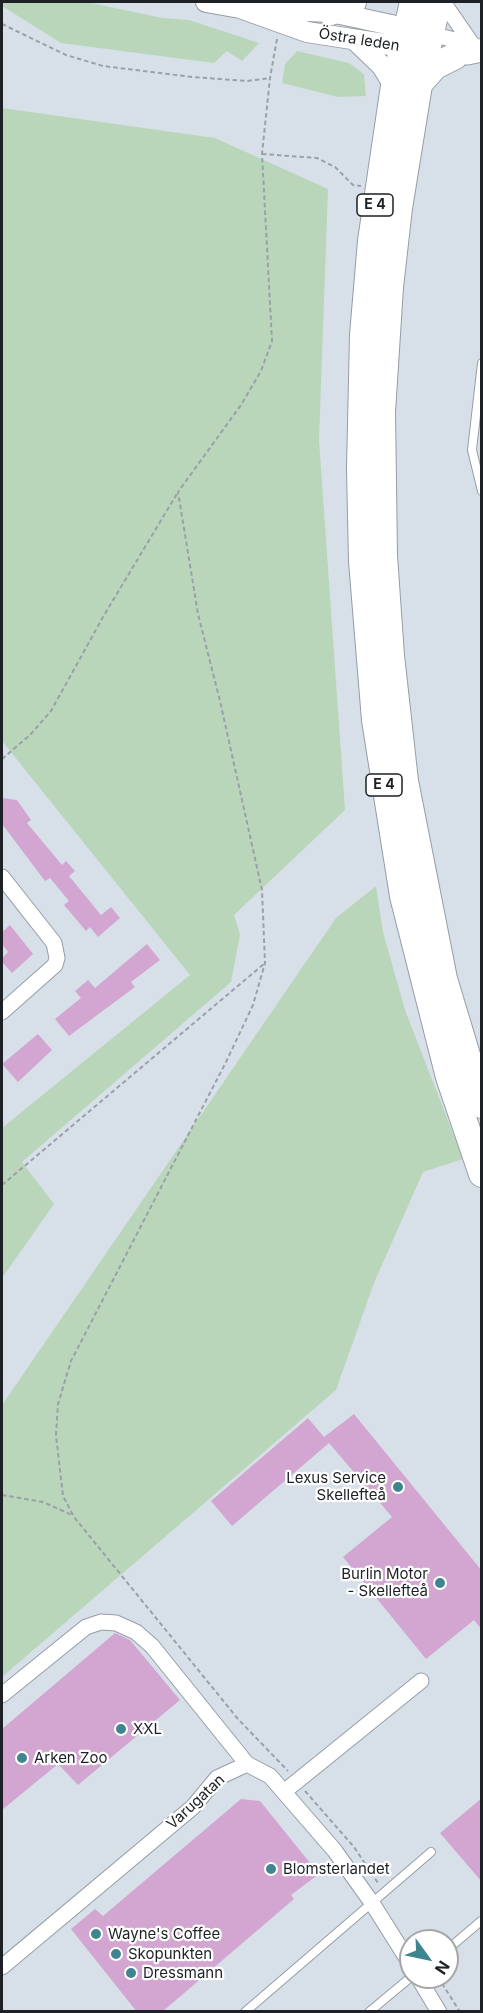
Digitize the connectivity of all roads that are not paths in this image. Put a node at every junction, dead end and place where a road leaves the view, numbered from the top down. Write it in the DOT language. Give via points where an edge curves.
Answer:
graph roads {
  1 [pos="206,2"];
  2 [pos="413,2"];
  3 [pos="438,2"];
  4 [pos="443,2"];
  5 [pos="342,7"];
  6 [pos="240,8"];
  7 [pos="416,40"];
  8 [pos="356,41"];
  9 [pos="472,51"];
  10 [pos="406,85"];
  11 [pos="482,363"];
  12 [pos="482,491"];
  13 [pos="2,877"];
  14 [pos="2,1012"];
  15 [pos="482,1105"];
  16 [pos="482,1174"];
  17 [pos="421,1681"];
  18 [pos="2,1695"];
  19 [pos="247,1764"];
  20 [pos="290,1786"];
  21 [pos="431,1852"];
  22 [pos="377,1898"];
  23 [pos="481,1922"];
  24 [pos="459,1940"];
  25 [pos="399,1941"];
  26 [pos="2,1967"];
  27 [pos="399,1987"];
  28 [pos="425,1989"];
  29 [pos="245,2012"];
  30 [pos="369,2012"];
  31 [pos="439,2012"];
  1 -- 6 [label="street, Östra leden"];
  2 -- 7 [label="highway, E 4"];
  3 -- 7 [label="highway, E 4"];
  4 -- 9 [label="street"];
  5 -- 6 [label="street, Östra leden"];
  5 -- 7 [label="street, Östra leden"];
  6 -- 8 [label="street, Östra leden" via="307,32"];
  7 -- 8 [label="street, Östra leden"];
  7 -- 9 [label="street, Östra leden"];
  7 -- 10 [label="highway, E 4"];
  8 -- 10 [label="street"];
  9 -- 10 [label="highway" via="435,66"];
  10 -- 15 [label="highway, E 4" via="382,412 390,656 405,781 426,895 459,1035"];
  10 -- 16 [label="highway, E 4" via="371,242 363,335 360,469 365,595 376,731 403,896 449,1077"];
  11 -- 12 [label="lane" via="472,450"];
  13 -- 14 [label="street" via="54,943 57,958 55,965"];
  17 -- 20 [label="street"];
  18 -- 19 [label="street" via="86,1627 116,1623 136,1632 152,1646"];
  19 -- 20 [label="street"];
  19 -- 26 [label="street, Varugatan" via="217,1778 192,1808"];
  20 -- 22 [label="street" via="334,1851"];
  21 -- 22 [label="lane"];
  22 -- 25 [label="street"];
  22 -- 29 [label="lane"];
  23 -- 24 [label="lane"];
  27 -- 30 [label="lane"];
  28 -- 31 [label="street"];
}
